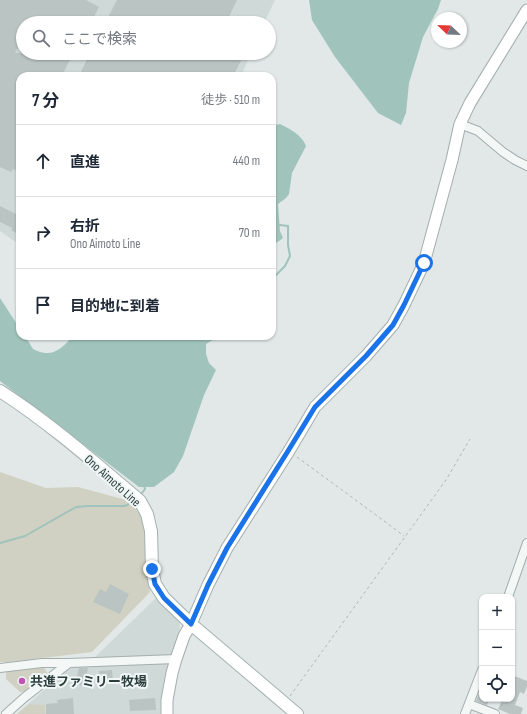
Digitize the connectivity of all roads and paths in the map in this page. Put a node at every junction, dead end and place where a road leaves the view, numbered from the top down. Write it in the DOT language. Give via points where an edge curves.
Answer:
graph roads {
  1 [pos="527,10"];
  2 [pos="460,124"];
  3 [pos="527,166"];
  4 [pos="0,391"];
  5 [pos="470,439"];
  6 [pos="288,451"];
  7 [pos="404,536"];
  8 [pos="527,544"];
  9 [pos="509,594"];
  10 [pos="191,624"];
  11 [pos="176,659"];
  12 [pos="69,663"];
  13 [pos="0,668"];
  14 [pos="479,678"];
  15 [pos="284,702"];
  16 [pos="503,702"];
  17 [pos="469,704"];
  18 [pos="501,707"];
  19 [pos="6,714"];
  20 [pos="167,714"];
  21 [pos="297,714"];
  22 [pos="465,714"];
  23 [pos="495,714"];
  1 -- 2 [label="street" via="470,102"];
  2 -- 3 [label="street" via="478,131 503,152"];
  2 -- 6 [label="street" via="424,263 404,305 393,325 366,356 315,407"];
  4 -- 10 [label="main road, Ono Aimoto Line" via="66,439 140,501 147,514 151,531 155,584 164,598"];
  5 -- 7 [label="path" via="446,480"];
  6 -- 7 [label="path"];
  6 -- 10 [label="street" via="227,548"];
  7 -- 15 [label="path"];
  8 -- 9 [label="street"];
  10 -- 11 [label="street"];
  10 -- 15 [label="main road, Ono Aimoto Line"];
  11 -- 12 [label="street"];
  11 -- 20 [label="street" via="167,700"];
  12 -- 13 [label="street"];
  12 -- 19 [label="street"];
  14 -- 17 [label="street"];
  15 -- 21 [label="main road, Ono Aimoto Line"];
  16 -- 18 [label="path"];
  17 -- 22 [label="street"];
  17 -- 23 [label="street"];
}
